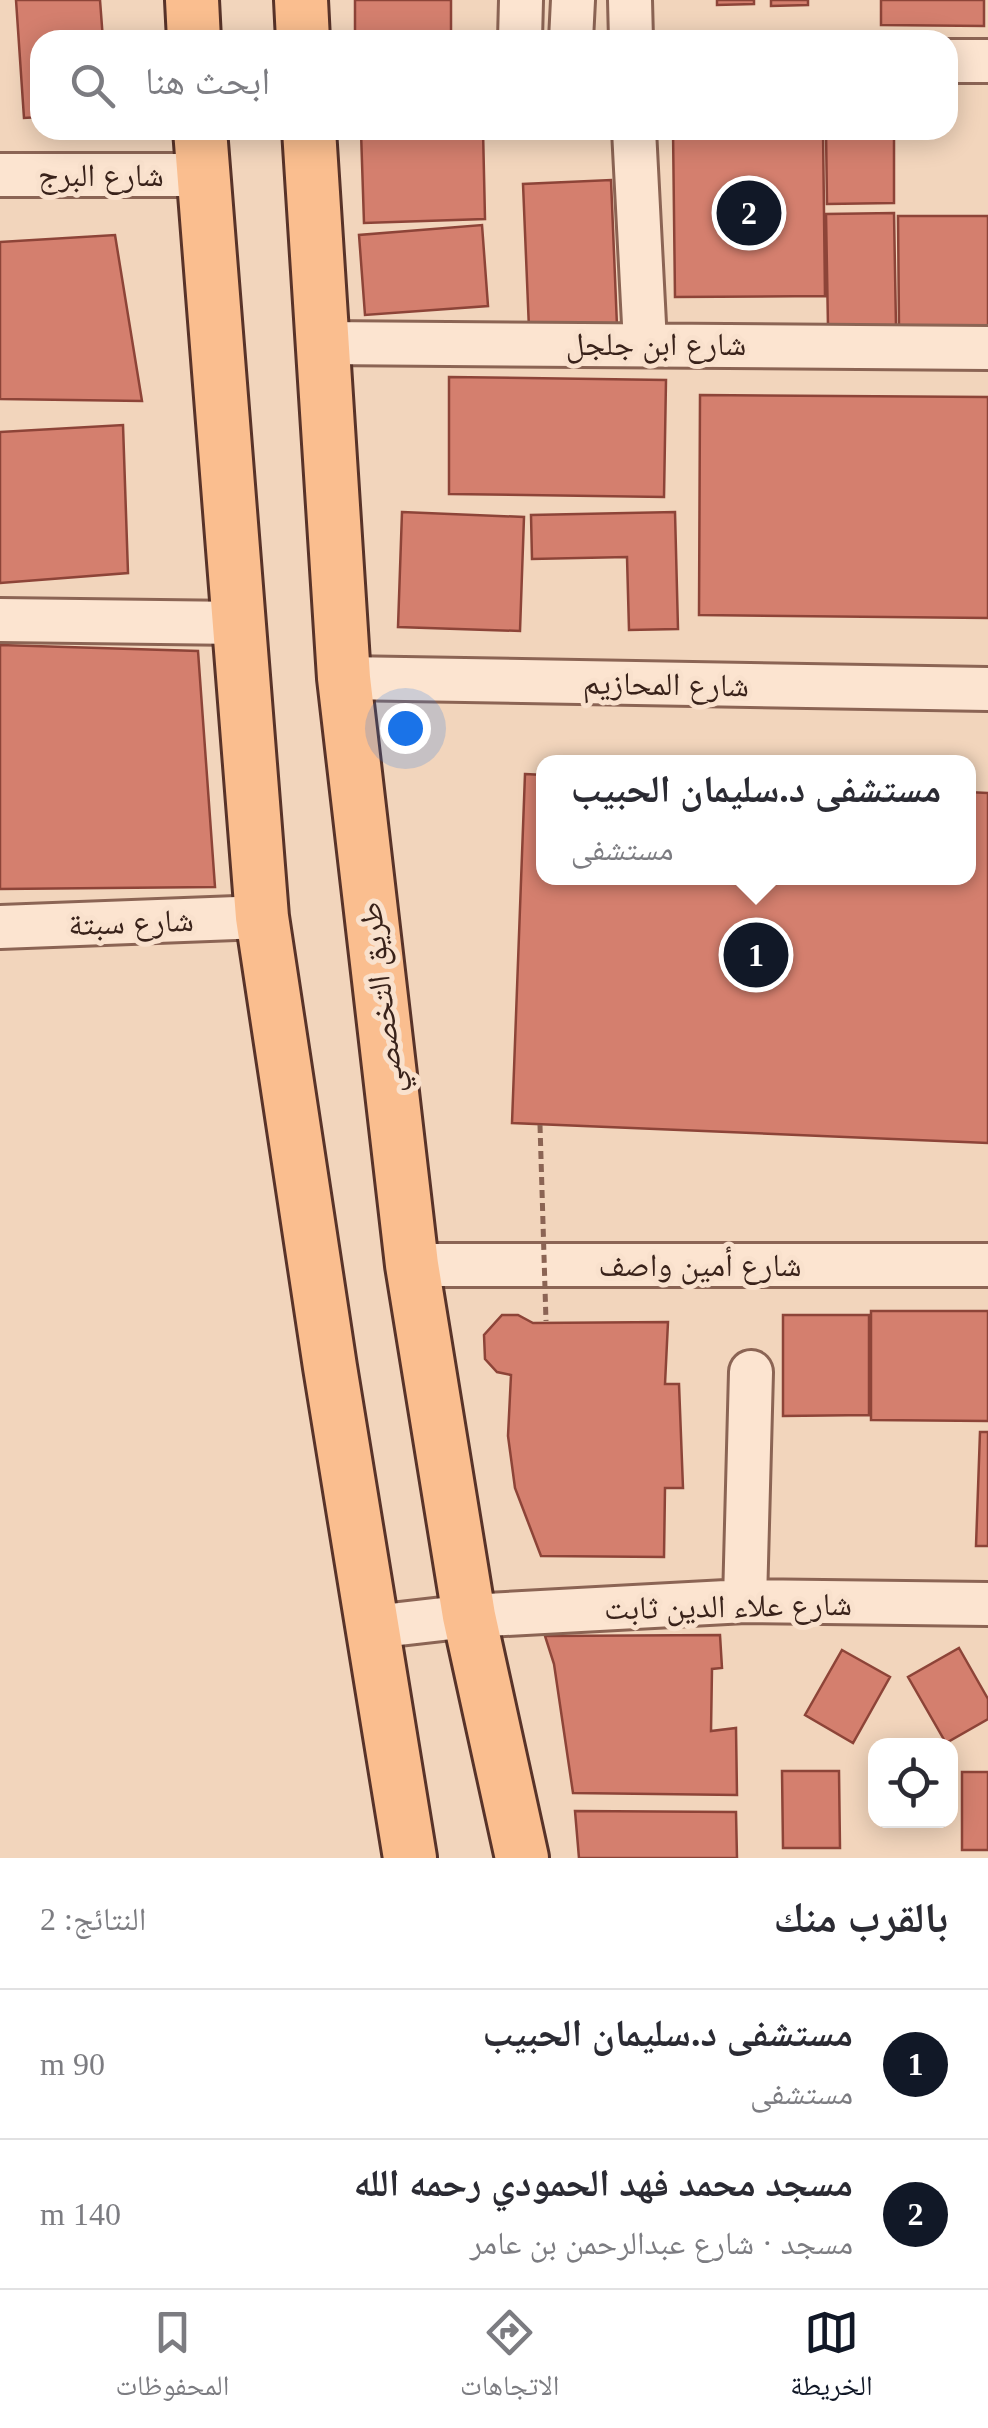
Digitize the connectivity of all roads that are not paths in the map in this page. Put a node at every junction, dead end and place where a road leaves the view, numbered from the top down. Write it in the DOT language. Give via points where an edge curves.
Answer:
graph roads {
  1 [pos="192,0"];
  2 [pos="301,0"];
  3 [pos="521,0"];
  4 [pos="572,0"];
  5 [pos="630,0"];
  6 [pos="194,30"];
  7 [pos="303,30"];
  8 [pos="520,30"];
  9 [pos="571,30"];
  10 [pos="631,30"];
  11 [pos="958,61"];
  12 [pos="988,61"];
  13 [pos="310,140"];
  14 [pos="635,140"];
  15 [pos="201,152"];
  16 [pos="0,175"];
  17 [pos="323,342"];
  18 [pos="645,343"];
  19 [pos="988,348"];
  20 [pos="0,620"];
  21 [pos="240,623"];
  22 [pos="344,678"];
  23 [pos="988,689"];
  24 [pos="262,917"];
  25 [pos="0,928"];
  26 [pos="412,1265"];
  27 [pos="988,1265"];
  28 [pos="751,1372"];
  29 [pos="745,1601"];
  30 [pos="988,1604"];
  31 [pos="469,1616"];
  32 [pos="373,1627"];
  33 [pos="410,1858"];
  34 [pos="522,1858"];
  1 -- 6 [label="main road"];
  2 -- 7 [label="main road"];
  3 -- 8 [label="street"];
  4 -- 9 [label="street"];
  5 -- 10 [label="street"];
  11 -- 12 [label="street"];
  13 -- 17 [label="main road, طريق التخصصي"];
  14 -- 18 [label="street"];
  15 -- 16 [label="street, شارع البرج"];
  15 -- 21 [label="main road"];
  17 -- 18 [label="street, شارع ابن جلجل"];
  17 -- 22 [label="main road, طريق التخصصي"];
  18 -- 19 [label="street, شارع ابن جلجل"];
  20 -- 21 [label="street"];
  21 -- 24 [label="main road"];
  22 -- 23 [label="street, شارع المحازيم"];
  22 -- 26 [label="main road, طريق التخصصي"];
  24 -- 25 [label="street, شارع سبتة"];
  24 -- 32 [label="main road"];
  26 -- 27 [label="street, شارع أمين واصف"];
  26 -- 31 [label="main road, طريق التخصصي"];
  28 -- 29 [label="street"];
  29 -- 30 [label="street, شارع علاء الدين ثابت"];
  29 -- 31 [label="street, شارع علاء الدين ثابت"];
  31 -- 32 [label="street, شارع علاء الدين ثابت"];
  31 -- 34 [label="main road, طريق التخصصي"];
  32 -- 33 [label="main road"];
}
